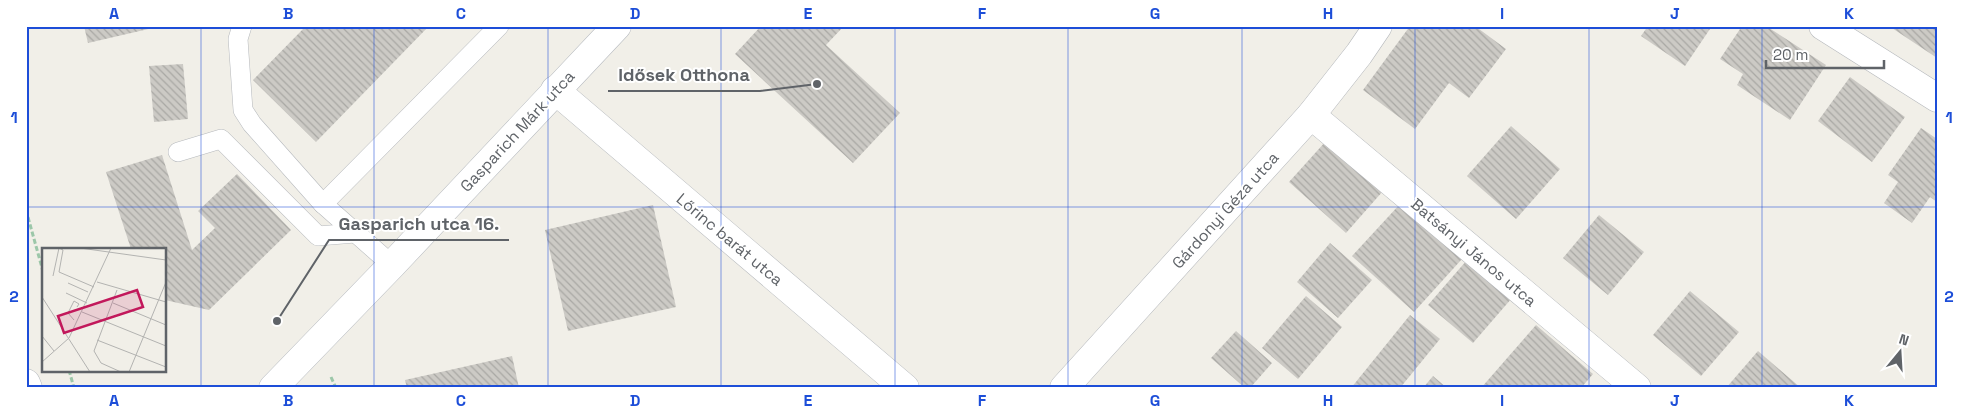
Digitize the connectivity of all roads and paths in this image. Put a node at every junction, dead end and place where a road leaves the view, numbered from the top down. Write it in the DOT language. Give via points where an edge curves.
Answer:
graph roads {
  1 [pos="242,26"];
  2 [pos="499,26"];
  3 [pos="617,26"];
  4 [pos="1378,26"];
  5 [pos="1823,26"];
  6 [pos="555,90"];
  7 [pos="1937,98"];
  8 [pos="1311,115"];
  9 [pos="178,152"];
  10 [pos="323,204"];
  11 [pos="26,210"];
  12 [pos="355,233"];
  13 [pos="392,265"];
  14 [pos="42,268"];
  15 [pos="70,372"];
  16 [pos="26,382"];
  17 [pos="28,388"];
  18 [pos="74,388"];
  19 [pos="273,388"];
  20 [pos="905,388"];
  21 [pos="1064,388"];
  22 [pos="1637,388"];
  1 -- 10 [label="lane" via="238,39 243,110"];
  2 -- 10 [label="lane"];
  3 -- 6 [label="street, Gasparich Márk utca"];
  4 -- 8 [label="street, Gárdonyi Géza utca"];
  5 -- 7 [label="street"];
  6 -- 13 [label="street, Gasparich Márk utca"];
  6 -- 20 [label="street, Lőrinc barát utca"];
  8 -- 21 [label="street, Gárdonyi Géza utca"];
  8 -- 22 [label="street, Batsányi János utca"];
  9 -- 12 [label="lane" via="221,139 318,236"];
  10 -- 12 [label="lane"];
  11 -- 14 [label="path"];
  12 -- 13 [label="lane"];
  13 -- 19 [label="street, Gasparich Márk utca"];
  15 -- 18 [label="path"];
  16 -- 17 [label="street"];
}
